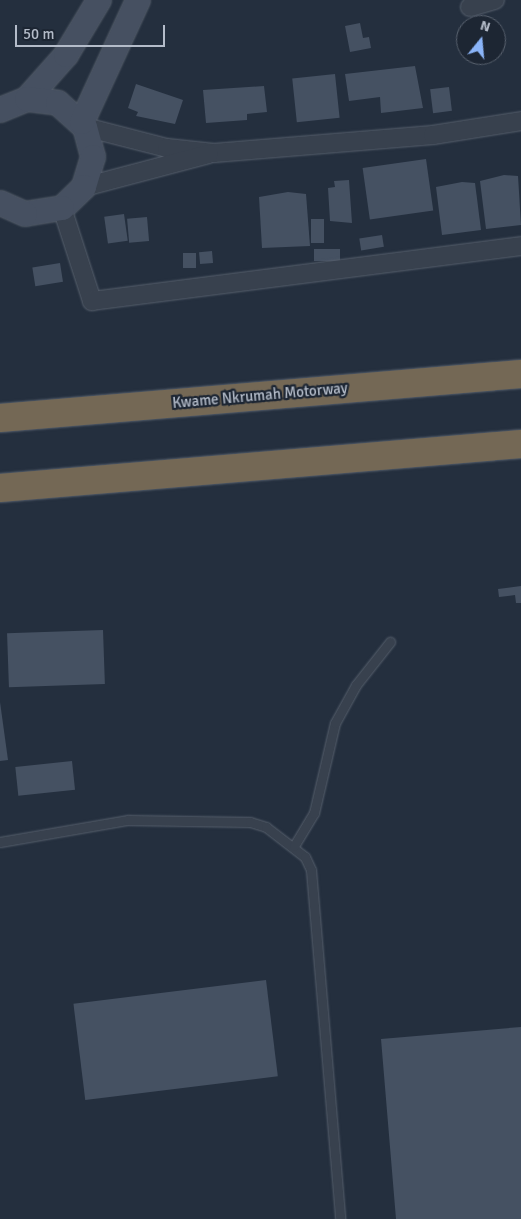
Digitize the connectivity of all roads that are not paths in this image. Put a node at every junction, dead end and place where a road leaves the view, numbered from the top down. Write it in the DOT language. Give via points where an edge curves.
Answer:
graph roads {
  1 [pos="99,0"];
  2 [pos="138,0"];
  3 [pos="495,0"];
  4 [pos="470,7"];
  5 [pos="27,99"];
  6 [pos="0,110"];
  7 [pos="521,121"];
  8 [pos="83,125"];
  9 [pos="214,152"];
  10 [pos="84,187"];
  11 [pos="0,203"];
  12 [pos="62,208"];
  13 [pos="521,246"];
  14 [pos="521,374"];
  15 [pos="0,418"];
  16 [pos="521,444"];
  17 [pos="0,488"];
  18 [pos="390,642"];
  19 [pos="0,842"];
  20 [pos="294,846"];
  21 [pos="340,1219"];
  1 -- 5 [label="main road" via="66,54"];
  2 -- 8 [label="main road"];
  3 -- 4 [label="street"];
  5 -- 6 [label="main road"];
  5 -- 8 [label="main road" via="58,103"];
  7 -- 9 [label="street" via="433,135"];
  8 -- 9 [label="street" via="167,148"];
  8 -- 10 [label="main road" via="93,157"];
  9 -- 10 [label="street" via="171,168"];
  10 -- 12 [label="main road"];
  11 -- 12 [label="main road" via="32,214"];
  12 -- 13 [label="street" via="92,301"];
  14 -- 15 [label="highway, Kwame Nkrumah Motorway"];
  16 -- 17 [label="highway"];
  18 -- 20 [label="lane" via="356,685 336,723 320,769 314,813"];
  19 -- 20 [label="lane" via="128,820 250,822"];
  20 -- 21 [label="lane" via="311,870"];
}
